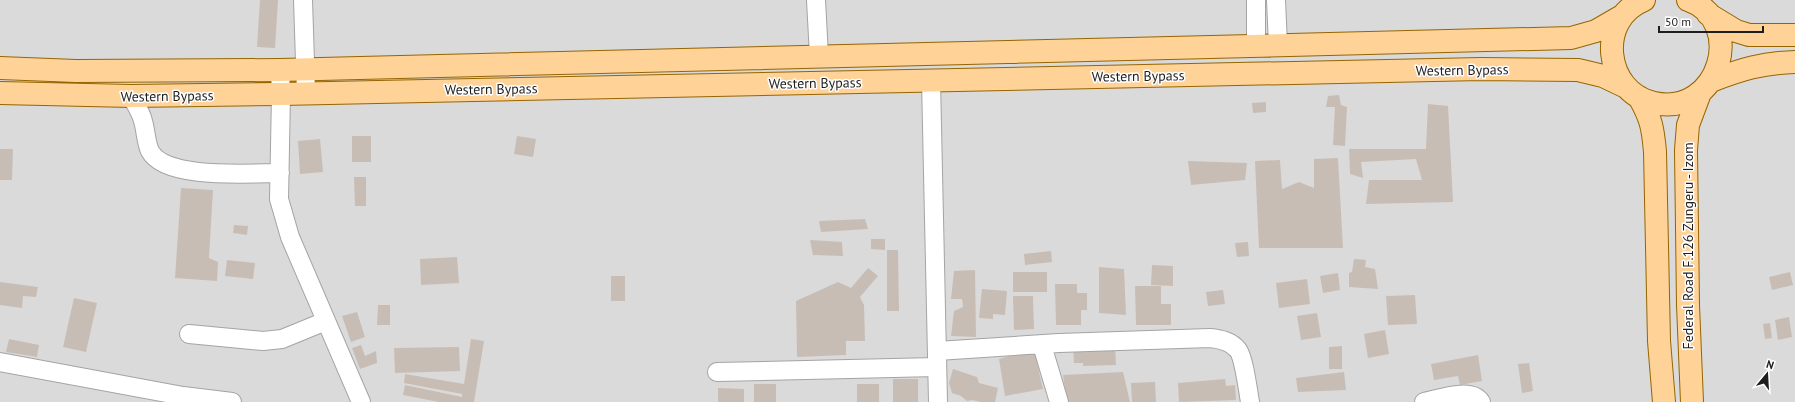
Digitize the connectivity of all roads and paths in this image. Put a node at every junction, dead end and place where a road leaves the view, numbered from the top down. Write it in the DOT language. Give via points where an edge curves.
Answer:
graph roads {
  1 [pos="303,0"];
  2 [pos="816,0"];
  3 [pos="1256,0"];
  4 [pos="1276,0"];
  5 [pos="1696,4"];
  6 [pos="1635,5"];
  7 [pos="1795,35"];
  8 [pos="1267,46"];
  9 [pos="819,56"];
  10 [pos="1795,62"];
  11 [pos="0,68"];
  12 [pos="305,69"];
  13 [pos="280,70"];
  14 [pos="931,80"];
  15 [pos="1706,87"];
  16 [pos="1632,92"];
  17 [pos="0,93"];
  18 [pos="306,93"];
  19 [pos="281,94"];
  20 [pos="131,96"];
  21 [pos="280,173"];
  22 [pos="326,321"];
  23 [pos="189,334"];
  24 [pos="1042,345"];
  25 [pos="937,359"];
  26 [pos="0,362"];
  27 [pos="717,372"];
  28 [pos="232,402"];
  29 [pos="361,402"];
  30 [pos="938,402"];
  31 [pos="1059,402"];
  32 [pos="1250,402"];
  33 [pos="1424,402"];
  34 [pos="1481,402"];
  35 [pos="1664,402"];
  36 [pos="1692,402"];
  1 -- 12 [label="street"];
  2 -- 9 [label="street"];
  3 -- 8 [label="street"];
  4 -- 8 [label="street"];
  5 -- 7 [label="main road" via="1736,31 1749,35"];
  5 -- 15 [label="main road, Federal Road F.126 Zungeru - Izom" via="1717,30 1721,47 1719,65"];
  6 -- 8 [label="main road, Western Bypass" via="1596,31 1571,38"];
  6 -- 16 [label="main road, Federal Road F.126 Zungeru - Izom" via="1613,33 1611,52 1615,71"];
  8 -- 9 [label="main road, Western Bypass"];
  9 -- 12 [label="main road, Western Bypass"];
  10 -- 15 [label="main road" via="1768,63 1740,70"];
  11 -- 13 [label="main road, Western Bypass" via="76,71"];
  12 -- 13 [label="main road, Western Bypass"];
  12 -- 18 [label="street"];
  13 -- 19 [label="street"];
  14 -- 16 [label="main road, Western Bypass" via="1504,69 1578,70 1604,76"];
  14 -- 18 [label="main road, Western Bypass"];
  14 -- 25 [label="street"];
  15 -- 16 [label="main road" via="1686,101 1670,104 1654,103"];
  15 -- 36 [label="main road, Federal Road F.126 Zungeru - Izom" via="1688,125 1686,150"];
  16 -- 35 [label="main road, Federal Road F.126 Zungeru - Izom" via="1647,111 1653,126 1659,341"];
  17 -- 20 [label="main road, Western Bypass"];
  18 -- 19 [label="main road, Western Bypass"];
  19 -- 20 [label="main road, Western Bypass"];
  19 -- 21 [label="street"];
  20 -- 21 [label="street" via="141,114 150,151 159,162 174,168 210,173"];
  21 -- 22 [label="street" via="279,199 290,237"];
  22 -- 23 [label="street" via="282,339 263,340"];
  22 -- 29 [label="street"];
  24 -- 25 [label="street"];
  24 -- 31 [label="street"];
  24 -- 32 [label="street" via="1194,338 1222,340 1238,350 1242,358"];
  25 -- 27 [label="street"];
  25 -- 30 [label="street"];
  26 -- 28 [label="street" via="183,396"];
  33 -- 34 [label="street" via="1463,394"];
}
